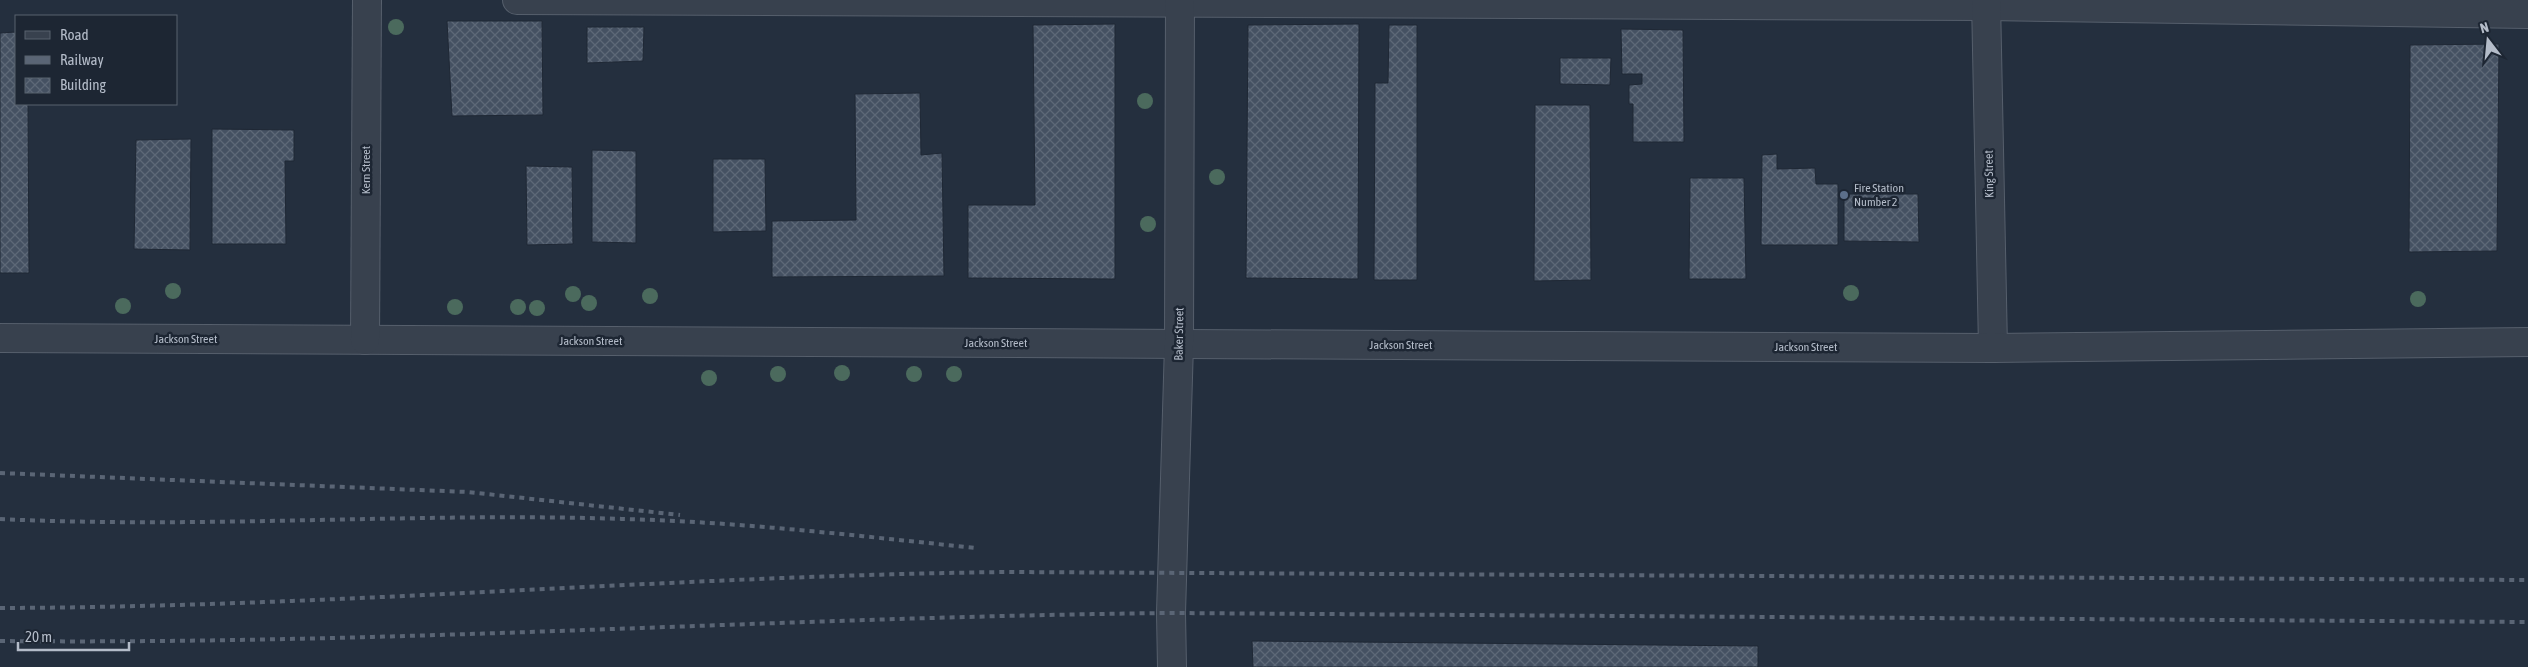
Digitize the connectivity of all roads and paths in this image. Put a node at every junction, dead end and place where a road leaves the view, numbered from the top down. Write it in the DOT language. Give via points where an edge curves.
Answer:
graph roads {
  1 [pos="367,0"];
  2 [pos="517,0"];
  3 [pos="1180,1"];
  4 [pos="1468,2"];
  5 [pos="1986,3"];
  6 [pos="2528,14"];
  7 [pos="0,338"];
  8 [pos="365,340"];
  9 [pos="2528,342"];
  10 [pos="1179,344"];
  11 [pos="1992,348"];
  12 [pos="1172,667"];
  1 -- 8 [label="street, Kern Street"];
  2 -- 3 [label="street"];
  3 -- 4 [label="street"];
  3 -- 10 [label="street, Baker Street"];
  4 -- 5 [label="street"];
  5 -- 6 [label="street"];
  5 -- 11 [label="street, King Street"];
  7 -- 8 [label="street, Jackson Street"];
  8 -- 10 [label="street, Jackson Street"];
  9 -- 11 [label="street, Jackson Street"];
  10 -- 11 [label="street, Jackson Street"];
  10 -- 12 [label="street, Baker Street"];
}
